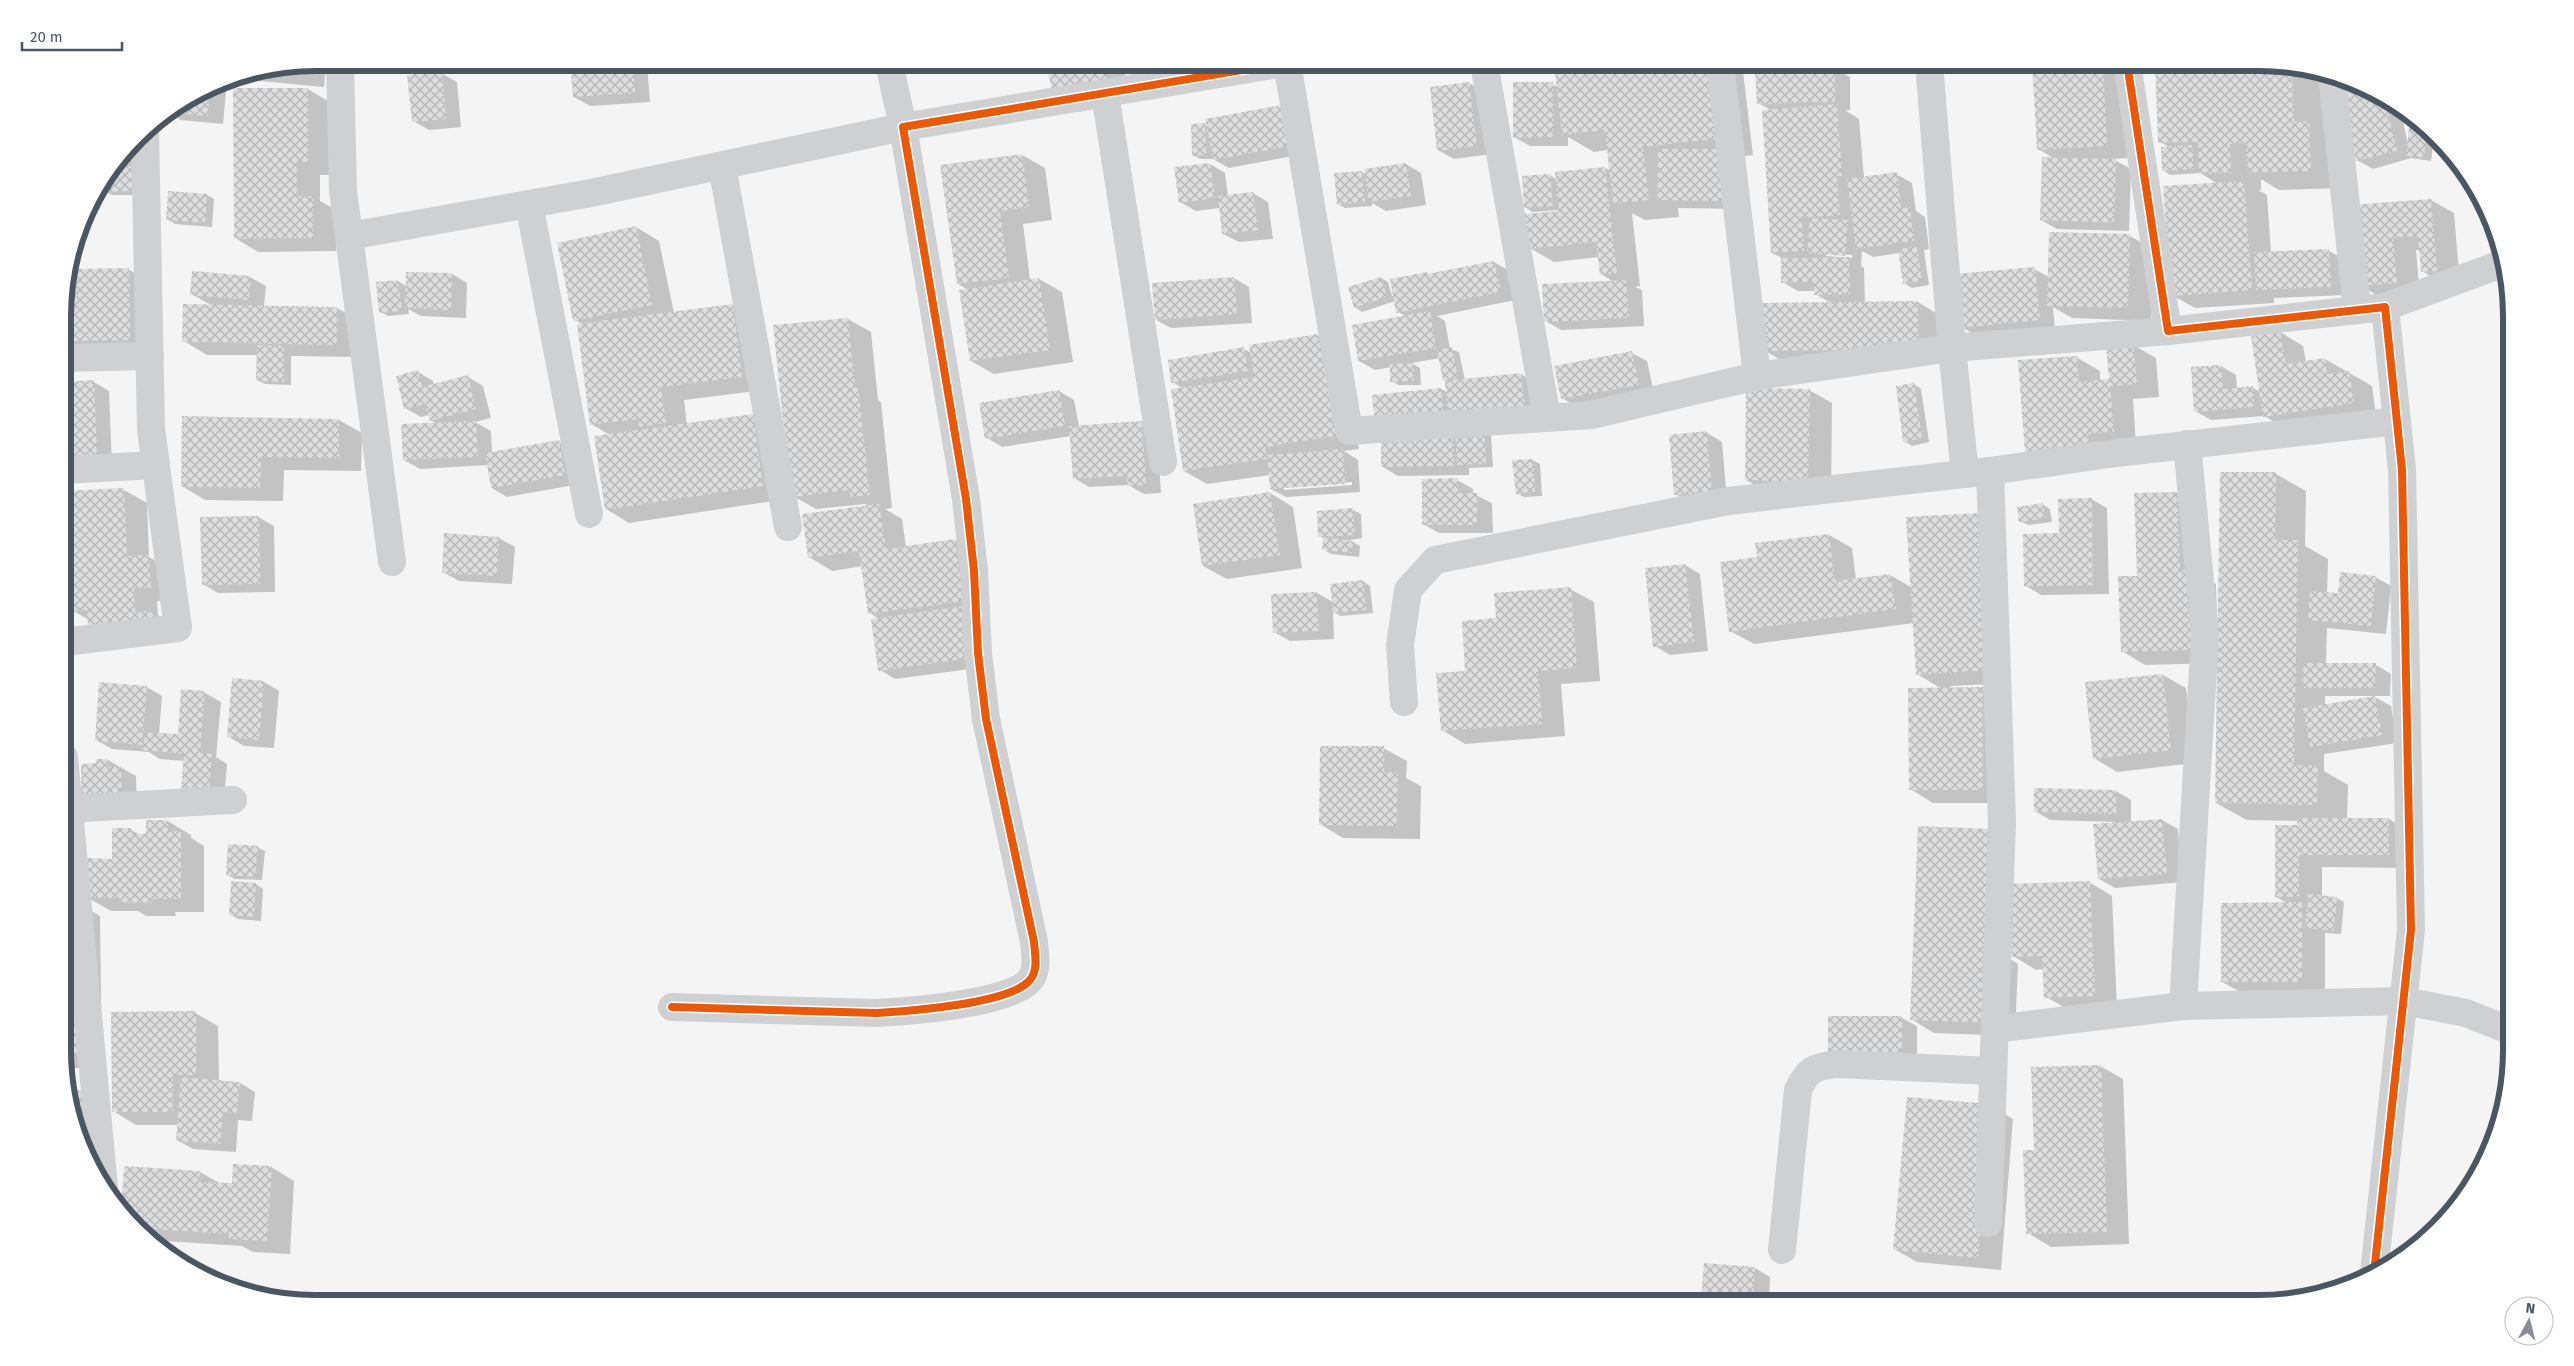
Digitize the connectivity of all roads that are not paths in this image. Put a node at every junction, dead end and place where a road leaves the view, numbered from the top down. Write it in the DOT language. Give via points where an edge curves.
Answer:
graph roads {
  1 [pos="340,71"];
  2 [pos="892,71"];
  3 [pos="1234,71"];
  4 [pos="1287,71"];
  5 [pos="1486,71"];
  6 [pos="1721,71"];
  7 [pos="1930,71"];
  8 [pos="2128,71"];
  9 [pos="2333,83"];
  10 [pos="1105,94"];
  11 [pos="903,128"];
  12 [pos="145,141"];
  13 [pos="722,166"];
  14 [pos="529,204"];
  15 [pos="349,236"];
  16 [pos="2497,265"];
  17 [pos="2385,307"];
  18 [pos="2357,310"];
  19 [pos="2168,331"];
  20 [pos="1952,348"];
  21 [pos="150,356"];
  22 [pos="71,358"];
  23 [pos="1757,376"];
  24 [pos="1546,418"];
  25 [pos="2397,421"];
  26 [pos="2187,444"];
  27 [pos="1163,462"];
  28 [pos="156,465"];
  29 [pos="71,470"];
  30 [pos="1977,472"];
  31 [pos="589,514"];
  32 [pos="788,527"];
  33 [pos="392,562"];
  34 [pos="71,641"];
  35 [pos="1404,702"];
  36 [pos="233,800"];
  37 [pos="71,810"];
  38 [pos="71,860"];
  39 [pos="2404,1001"];
  40 [pos="2183,1006"];
  41 [pos="672,1007"];
  42 [pos="2503,1027"];
  43 [pos="1994,1029"];
  44 [pos="1993,1071"];
  45 [pos="102,1169"];
  46 [pos="1988,1223"];
  47 [pos="1782,1250"];
  48 [pos="2375,1265"];
  1 -- 15 [label="street" via="343,191"];
  2 -- 11 [label="street"];
  3 -- 10 [label="street"];
  4 -- 24 [label="street" via="1349,431"];
  5 -- 24 [label="street"];
  6 -- 23 [label="street"];
  7 -- 20 [label="street"];
  8 -- 19 [label="street"];
  9 -- 18 [label="street"];
  10 -- 11 [label="street"];
  10 -- 27 [label="street"];
  11 -- 13 [label="street"];
  11 -- 41 [label="street" via="966,499 986,719 1034,942 1034,973 1028,982 993,998 901,1012"];
  12 -- 21 [label="street"];
  13 -- 14 [label="street"];
  13 -- 32 [label="street"];
  14 -- 15 [label="street"];
  14 -- 31 [label="street"];
  15 -- 33 [label="street"];
  16 -- 17 [label="street"];
  17 -- 18 [label="street"];
  17 -- 25 [label="street"];
  18 -- 19 [label="street"];
  19 -- 20 [label="street"];
  20 -- 23 [label="street"];
  20 -- 30 [label="street"];
  21 -- 22 [label="street"];
  21 -- 28 [label="street" via="151,429"];
  23 -- 24 [label="street" via="1591,415"];
  25 -- 26 [label="street"];
  25 -- 39 [label="street" via="2402,470 2411,930"];
  26 -- 30 [label="street"];
  26 -- 40 [label="street" via="2205,635"];
  28 -- 29 [label="street"];
  28 -- 34 [label="street" via="178,628"];
  30 -- 35 [label="street" via="1728,501 1435,560 1408,590 1400,645"];
  30 -- 43 [label="street" via="2002,822"];
  36 -- 37 [label="street"];
  38 -- 45 [label="street"];
  39 -- 40 [label="street"];
  39 -- 42 [label="street" via="2466,1013"];
  39 -- 48 [label="street"];
  40 -- 43 [label="street"];
  43 -- 44 [label="street"];
  44 -- 46 [label="street"];
  44 -- 47 [label="street" via="1836,1064 1817,1067 1805,1075 1798,1090"];
}
